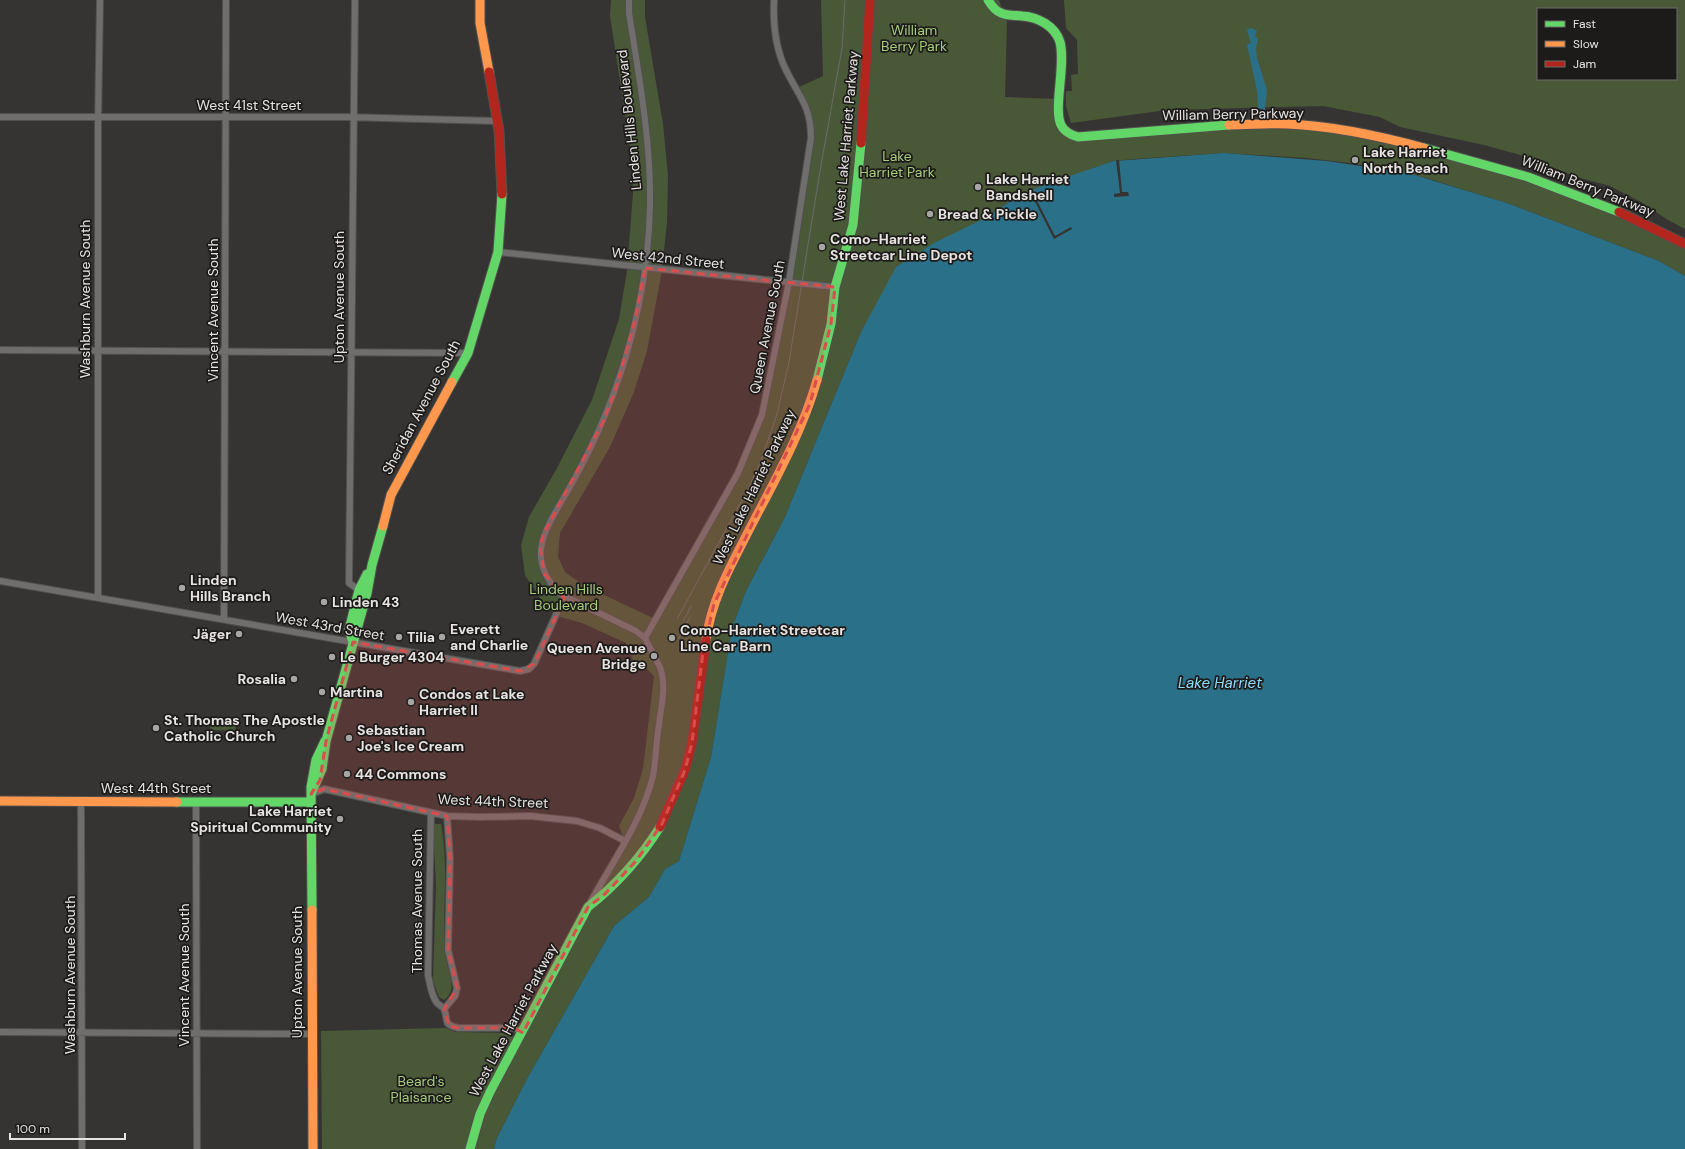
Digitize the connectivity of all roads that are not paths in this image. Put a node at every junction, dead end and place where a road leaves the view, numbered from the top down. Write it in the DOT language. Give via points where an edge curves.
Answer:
graph roads {
  1 [pos="100,0"];
  2 [pos="226,0"];
  3 [pos="355,0"];
  4 [pos="480,0"];
  5 [pos="629,0"];
  6 [pos="774,0"];
  7 [pos="870,0"];
  8 [pos="988,0"];
  9 [pos="0,117"];
  10 [pos="98,117"];
  11 [pos="226,117"];
  12 [pos="354,118"];
  13 [pos="498,121"];
  14 [pos="1685,244"];
  15 [pos="498,252"];
  16 [pos="645,268"];
  17 [pos="789,282"];
  18 [pos="835,287"];
  19 [pos="0,350"];
  20 [pos="97,350"];
  21 [pos="224,350"];
  22 [pos="353,351"];
  23 [pos="468,353"];
  24 [pos="372,565"];
  25 [pos="0,581"];
  26 [pos="359,590"];
  27 [pos="98,597"];
  28 [pos="564,597"];
  29 [pos="224,620"];
  30 [pos="645,638"];
  31 [pos="353,642"];
  32 [pos="311,798"];
  33 [pos="0,801"];
  34 [pos="82,801"];
  35 [pos="196,802"];
  36 [pos="431,813"];
  37 [pos="447,816"];
  38 [pos="625,841"];
  39 [pos="588,907"];
  40 [pos="444,1009"];
  41 [pos="0,1032"];
  42 [pos="82,1032"];
  43 [pos="196,1033"];
  44 [pos="523,1033"];
  45 [pos="312,1034"];
  46 [pos="82,1149"];
  47 [pos="197,1149"];
  48 [pos="312,1149"];
  49 [pos="470,1149"];
  1 -- 10 [label="street, Washburn Avenue South"];
  2 -- 11 [label="street, Vincent Avenue South"];
  3 -- 12 [label="street, Upton Avenue South"];
  4 -- 13 [label="street, Sheridan Avenue South" via="480,23"];
  5 -- 16 [label="street, Linden Hills Boulevard" via="649,162 650,205"];
  6 -- 17 [label="street, Queen Avenue South" via="774,29 778,50 786,70 804,99 811,125"];
  7 -- 18 [label="street, West Lake Harriet Parkway" via="864,115 853,225"];
  8 -- 14 [label="street, William Berry Parkway" via="996,11 1008,17 1030,16 1040,20 1059,38 1062,57 1059,119 1062,128 1071,135 1078,137 1176,127 1239,125 1288,124 1330,128 1468,158 1555,185 1656,228"];
  9 -- 10 [label="street, West 41st Street"];
  10 -- 11 [label="street, West 41st Street"];
  10 -- 20 [label="street, Washburn Avenue South"];
  11 -- 12 [label="street, West 41st Street"];
  11 -- 21 [label="street, Vincent Avenue South"];
  12 -- 13 [label="street, West 41st Street"];
  12 -- 22 [label="street, Upton Avenue South"];
  13 -- 15 [label="street, Sheridan Avenue South" via="502,193"];
  15 -- 16 [label="street, West 42nd Street"];
  15 -- 23 [label="street, Sheridan Avenue South"];
  16 -- 17 [label="street, West 42nd Street"];
  16 -- 28 [label="street, Linden Hills Boulevard" via="636,320 616,388 603,422 544,533 540,546 540,560 544,573 551,585"];
  17 -- 18 [label="street, West 42nd Street"];
  17 -- 30 [label="street, Queen Avenue South" via="762,415 752,444"];
  18 -- 39 [label="street, West Lake Harriet Parkway" via="831,324 810,404 791,449 724,578 714,604 703,652 692,743 674,798 662,824 636,861 605,894"];
  19 -- 20 [label="street"];
  20 -- 21 [label="street"];
  20 -- 27 [label="street, Washburn Avenue South"];
  21 -- 22 [label="street"];
  21 -- 29 [label="street, Vincent Avenue South"];
  22 -- 23 [label="street"];
  22 -- 26 [label="street, Upton Avenue South" via="349,583"];
  23 -- 24 [label="street, Sheridan Avenue South" via="391,495"];
  24 -- 26 [label="street, Sheridan Avenue South"];
  24 -- 31 [label="street, Sheridan Avenue South"];
  25 -- 27 [label="street, West 43rd Street"];
  26 -- 31 [label="street, Sheridan Avenue South" via="349,630"];
  27 -- 29 [label="street, West 43rd Street"];
  28 -- 30 [label="street, Linden Hills Boulevard" via="636,631"];
  28 -- 31 [label="street, West 43rd Street" via="534,664 529,669 520,671"];
  29 -- 31 [label="street, West 43rd Street"];
  30 -- 38 [label="street, West Lake Harriet Parkway, bridge" via="664,680 653,775 638,818"];
  31 -- 32 [label="street, Upton Avenue South" via="326,741 320,780"];
  32 -- 35 [label="street, West 44th Street"];
  32 -- 36 [label="street, West 44th Street" via="324,788"];
  32 -- 45 [label="street, Upton Avenue South"];
  33 -- 34 [label="street, West 44th Street"];
  34 -- 35 [label="street, West 44th Street"];
  34 -- 42 [label="street, Washburn Avenue South"];
  35 -- 43 [label="street, Vincent Avenue South"];
  36 -- 37 [label="street, West 44th Street"];
  36 -- 40 [label="street, Thomas Avenue South" via="428,975 431,991"];
  37 -- 38 [label="street, West 44th Street" via="551,817 600,828"];
  37 -- 40 [label="street" via="450,858 448,950 457,988 455,996"];
  38 -- 39 [label="street, West Lake Harriet Parkway"];
  39 -- 44 [label="street, West Lake Harriet Parkway"];
  40 -- 44 [label="street, Thomas Avenue South" via="449,1026 514,1028"];
  41 -- 42 [label="street"];
  42 -- 43 [label="street"];
  42 -- 46 [label="street, Washburn Avenue South"];
  43 -- 45 [label="street"];
  43 -- 47 [label="street, Vincent Avenue South"];
  44 -- 49 [label="street, West Lake Harriet Parkway" via="490,1092 480,1114"];
  45 -- 48 [label="street, Upton Avenue South"];
}
